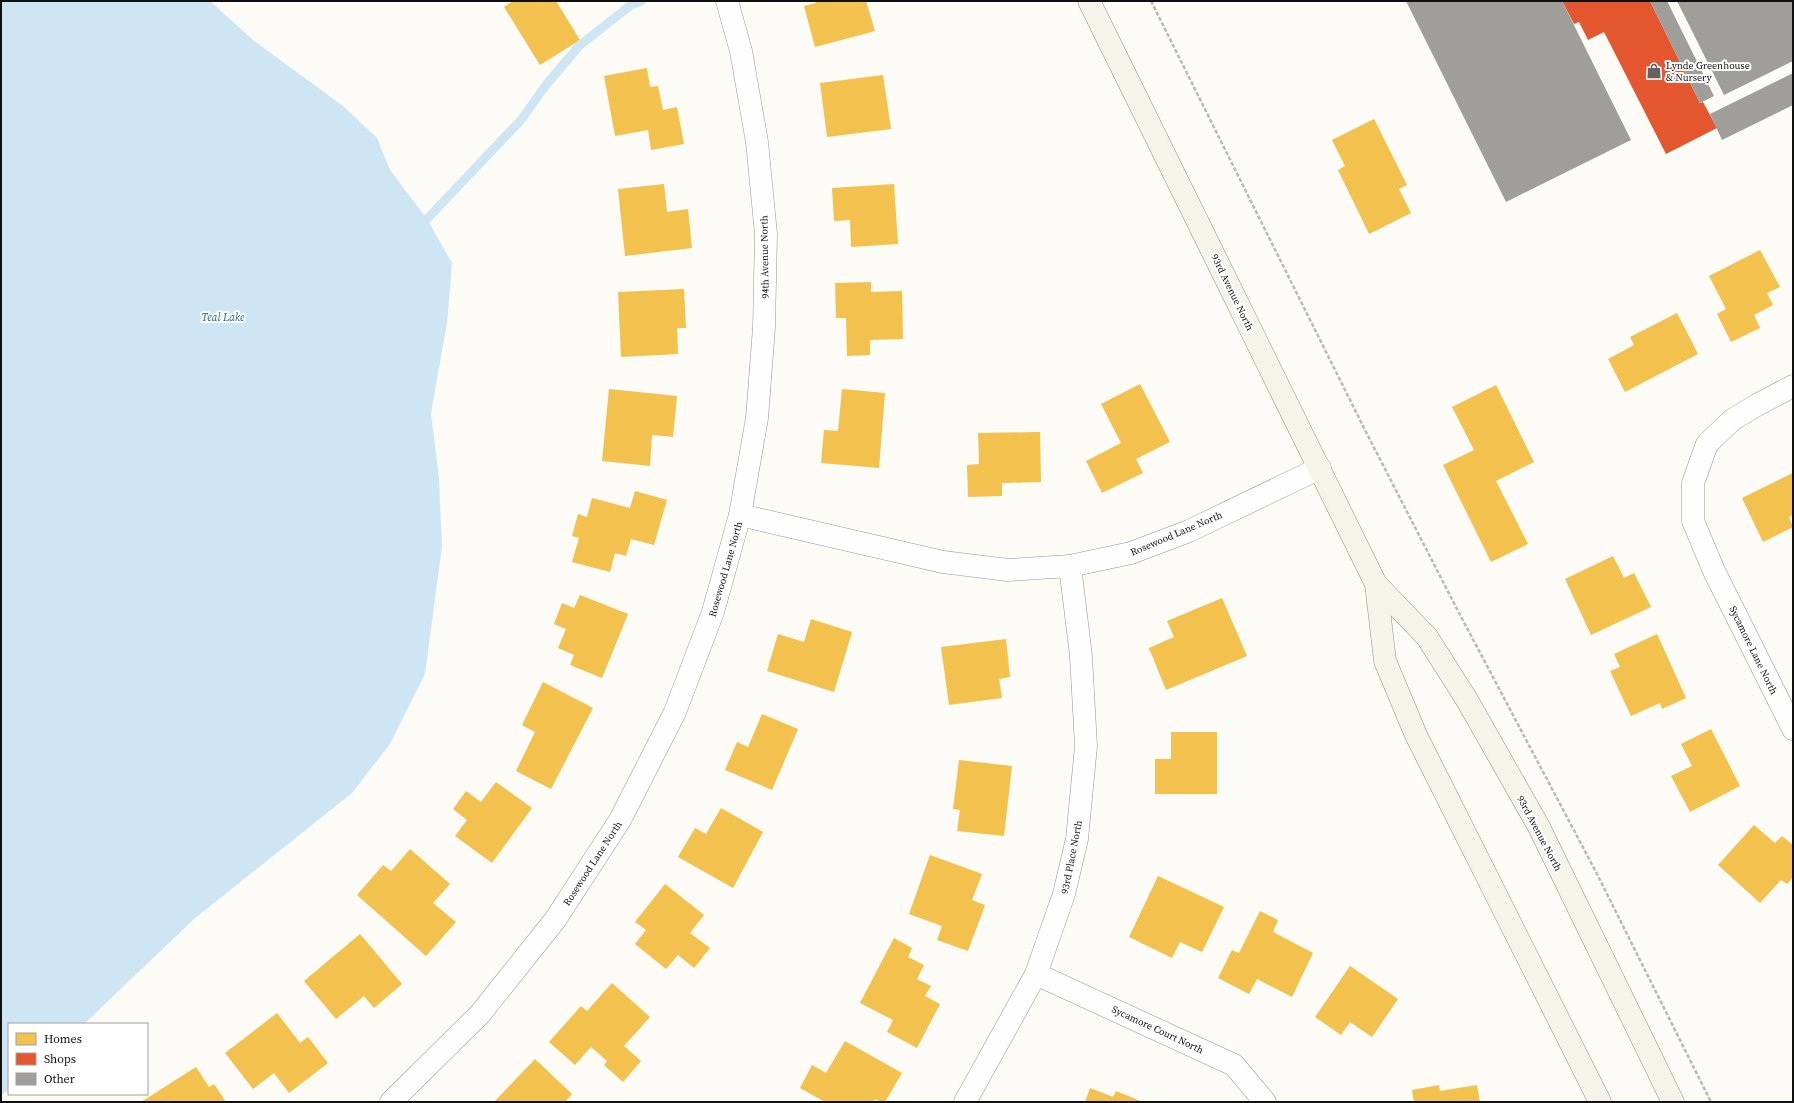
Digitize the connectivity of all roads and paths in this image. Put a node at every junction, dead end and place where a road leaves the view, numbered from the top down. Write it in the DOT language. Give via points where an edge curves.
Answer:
graph roads {
  1 [pos="727,1"];
  2 [pos="1089,1"];
  3 [pos="1151,1"];
  4 [pos="1793,386"];
  5 [pos="1320,468"];
  6 [pos="740,514"];
  7 [pos="1070,566"];
  8 [pos="1376,584"];
  9 [pos="1793,729"];
  10 [pos="1036,974"];
  11 [pos="391,1102"];
  12 [pos="965,1102"];
  13 [pos="1266,1102"];
  14 [pos="1600,1102"];
  15 [pos="1673,1102"];
  16 [pos="1711,1102"];
  1 -- 6 [label="street, 94th Avenue North" via="741,51 757,142 766,234 764,328 757,418"];
  2 -- 5 [label="street, 93rd Avenue North"];
  3 -- 16 [label="path" via="1366,432 1596,872"];
  4 -- 9 [label="street, Sycamore Lane North" via="1732,420 1707,444 1693,483 1694,521 1714,571"];
  5 -- 7 [label="street, Rosewood Lane North" via="1189,531 1131,553"];
  5 -- 8 [label="street, 93rd Avenue North"];
  6 -- 7 [label="street, Rosewood Lane North" via="943,562 1008,570"];
  6 -- 11 [label="street, Rosewood Lane North" via="712,612 675,712 620,820 555,920 484,1008"];
  7 -- 10 [label="street, 93rd Place North" via="1082,671 1086,746 1076,839 1064,894"];
  8 -- 14 [label="street, 93rd Avenue North" via="1385,661 1416,735"];
  8 -- 15 [label="street, 93rd Avenue North" via="1427,637 1474,713 1539,827"];
  10 -- 12 [label="street, 93rd Place North"];
  10 -- 13 [label="street, Sycamore Court North" via="1234,1065"];
}
